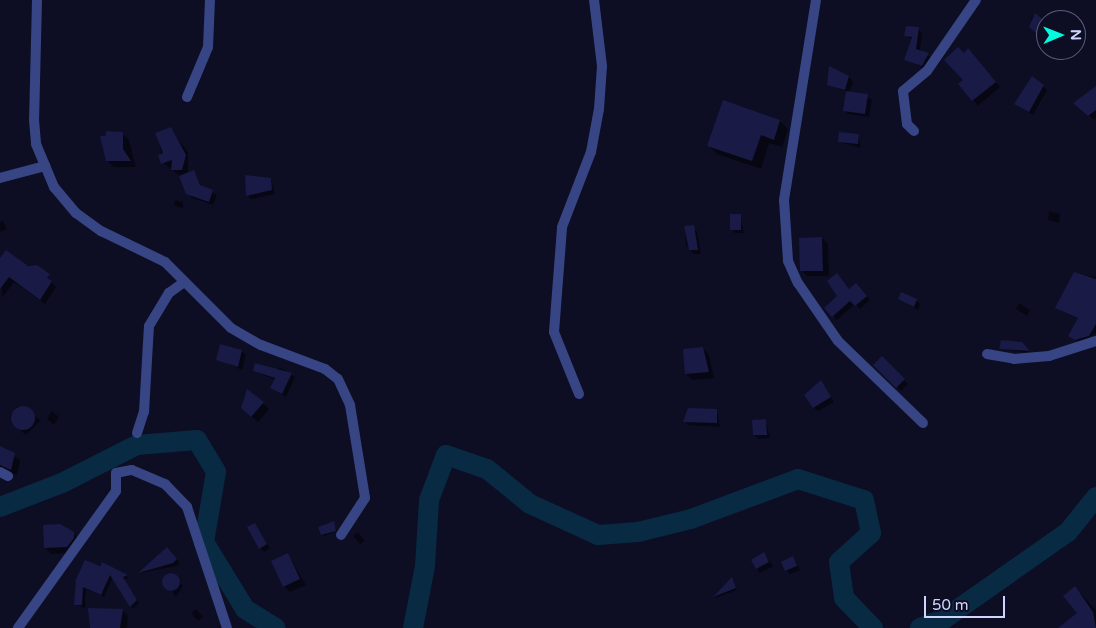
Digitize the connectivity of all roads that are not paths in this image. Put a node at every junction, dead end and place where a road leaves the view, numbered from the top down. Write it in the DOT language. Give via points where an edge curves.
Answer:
graph roads {
  1 [pos="37,0"];
  2 [pos="210,0"];
  3 [pos="594,0"];
  4 [pos="816,0"];
  5 [pos="976,0"];
  6 [pos="188,98"];
  7 [pos="914,131"];
  8 [pos="45,166"];
  9 [pos="0,178"];
  10 [pos="183,283"];
  11 [pos="1096,340"];
  12 [pos="986,354"];
  13 [pos="580,394"];
  14 [pos="923,423"];
  15 [pos="137,433"];
  16 [pos="341,535"];
  17 [pos="18,628"];
  18 [pos="227,628"];
  1 -- 8 [label="street" via="34,120"];
  2 -- 6 [label="street" via="208,47"];
  3 -- 13 [label="street" via="602,66 599,109 591,152 562,226 554,332"];
  4 -- 14 [label="street" via="784,200 788,261 798,283 838,341"];
  5 -- 7 [label="street" via="927,71 903,91 907,124"];
  8 -- 9 [label="street"];
  8 -- 10 [label="street" via="54,187 76,212 101,231 165,262"];
  10 -- 15 [label="street" via="168,293 148,326 144,412"];
  10 -- 16 [label="street" via="231,328 261,345 326,369 338,379 350,405 365,498"];
  11 -- 12 [label="street" via="1049,356 1014,359"];
  17 -- 18 [label="street" via="116,491 116,473 132,470 164,484 188,507"];
}
